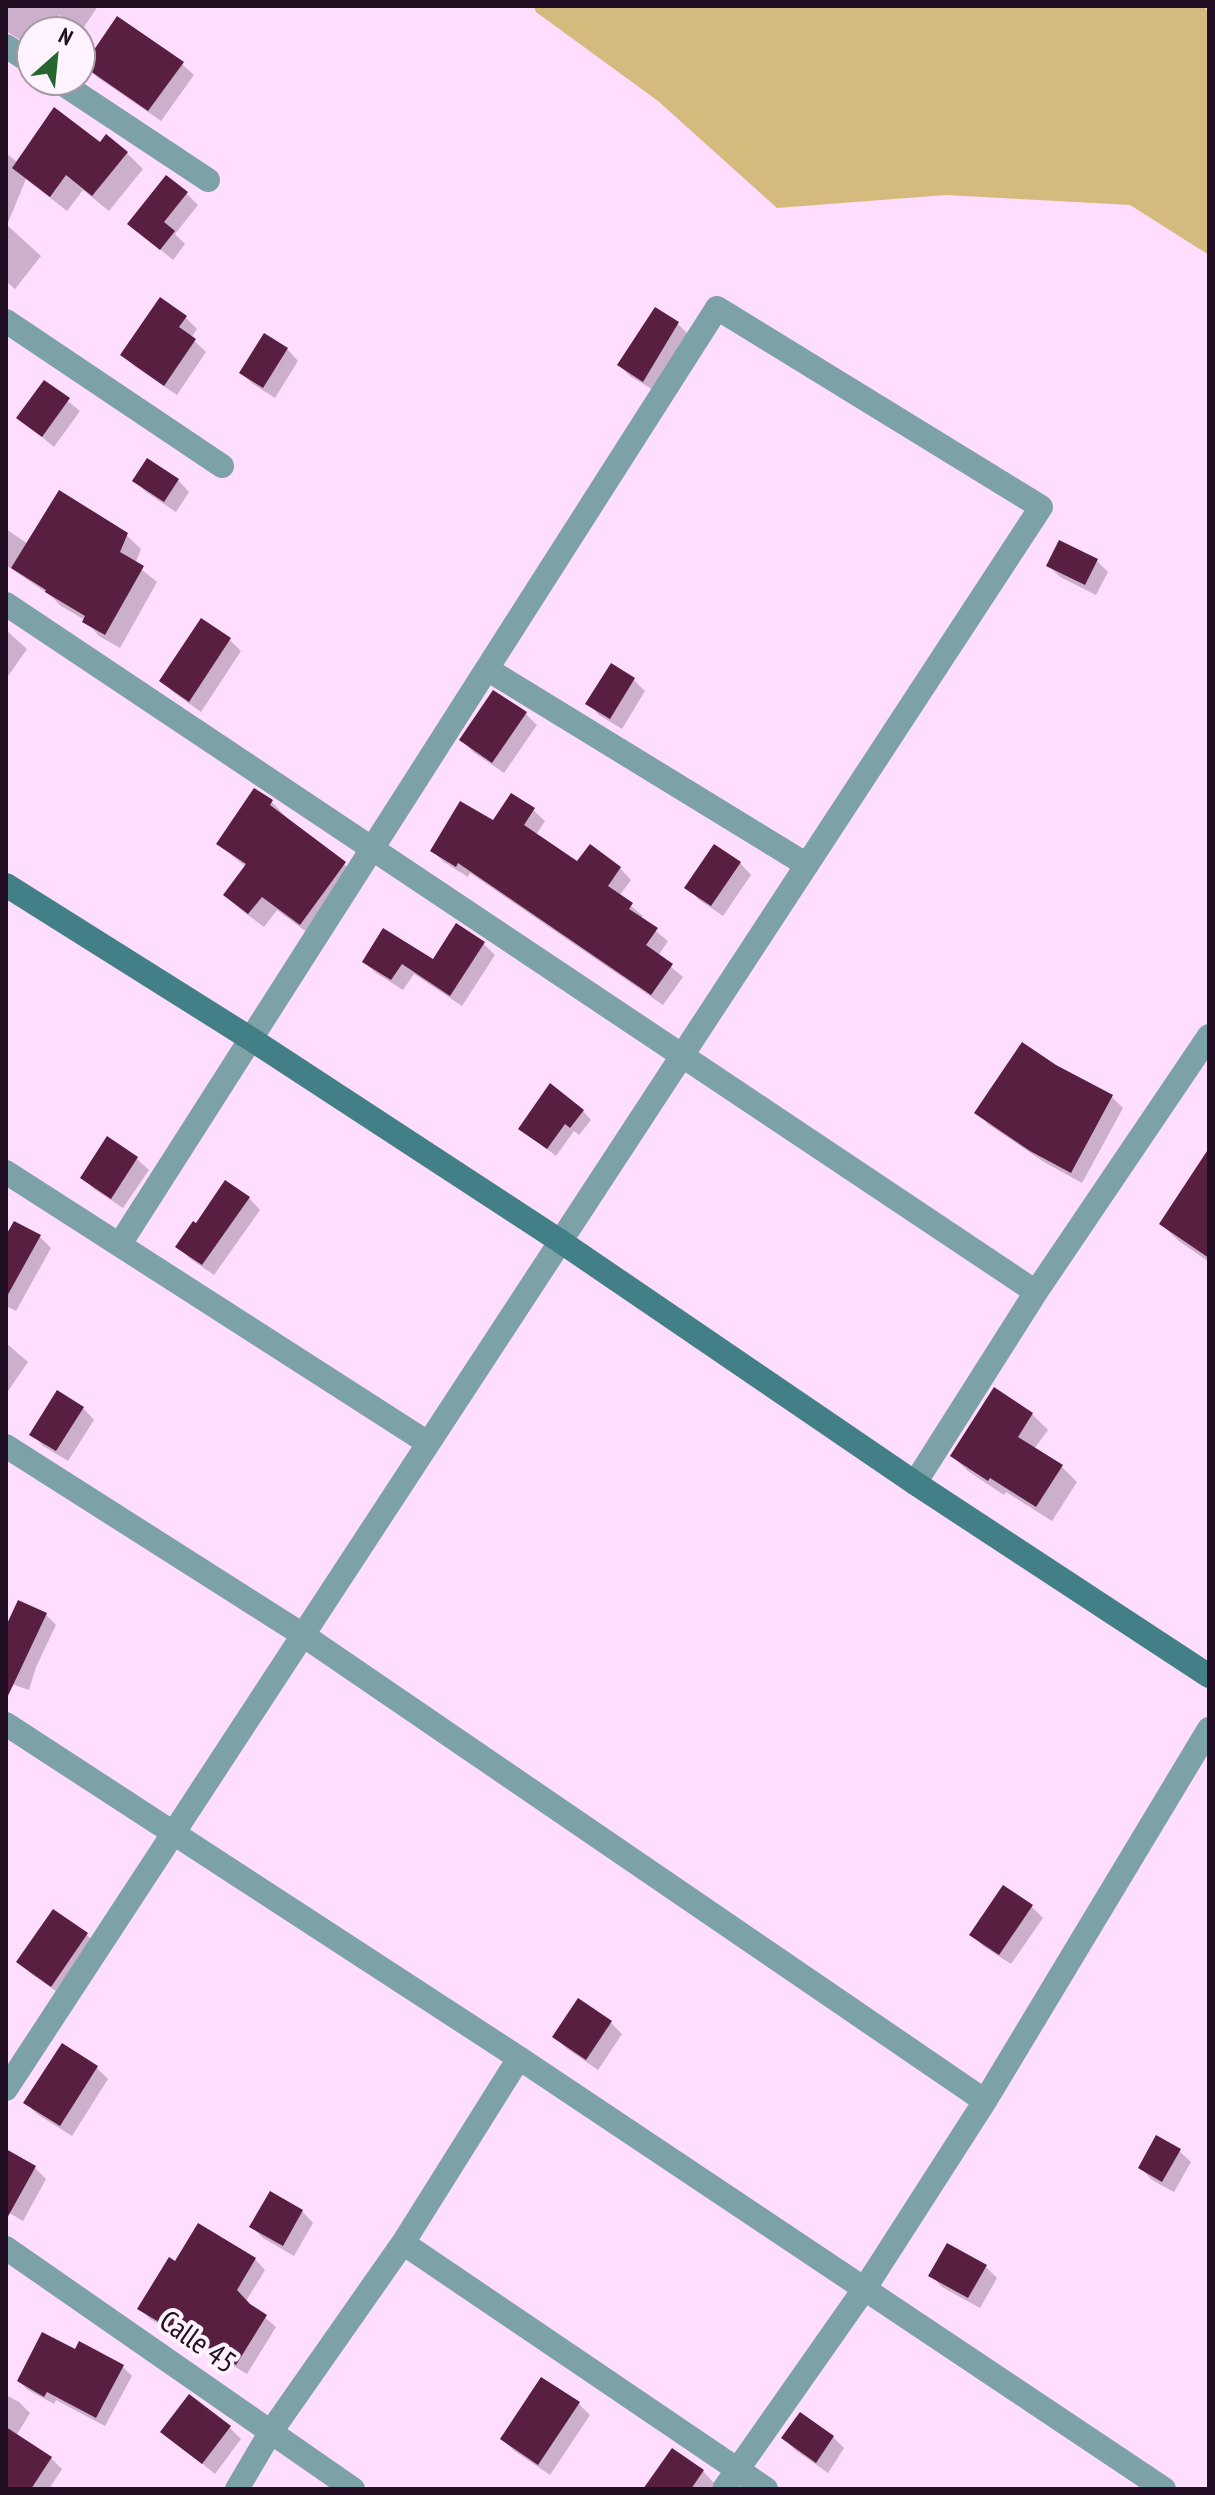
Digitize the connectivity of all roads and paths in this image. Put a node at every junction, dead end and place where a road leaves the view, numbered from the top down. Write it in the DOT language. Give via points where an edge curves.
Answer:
graph roads {
  1 [pos="81,96"];
  2 [pos="208,180"];
  3 [pos="6,321"];
  4 [pos="222,466"];
  5 [pos="6,604"];
  6 [pos="487,669"];
  7 [pos="372,849"];
  8 [pos="807,865"];
  9 [pos="6,885"];
  10 [pos="1209,1036"];
  11 [pos="251,1039"];
  12 [pos="682,1056"];
  13 [pos="6,1172"];
  14 [pos="560,1241"];
  15 [pos="120,1244"];
  16 [pos="1036,1292"];
  17 [pos="428,1443"];
  18 [pos="6,1446"];
  19 [pos="915,1483"];
  20 [pos="303,1635"];
  21 [pos="1209,1676"];
  22 [pos="6,1724"];
  23 [pos="1209,1729"];
  24 [pos="174,1833"];
  25 [pos="519,2058"];
  26 [pos="6,2089"];
  27 [pos="985,2101"];
  28 [pos="403,2243"];
  29 [pos="6,2248"];
  30 [pos="865,2288"];
  31 [pos="270,2433"];
  32 [pos="730,2479"];
  33 [pos="237,2489"];
  34 [pos="353,2489"];
  35 [pos="766,2489"];
  36 [pos="1164,2489"];
  1 -- 2 [label="street"];
  3 -- 4 [label="street"];
  5 -- 7 [label="street"];
  6 -- 7 [label="street"];
  6 -- 8 [label="street"];
  6 -- 8 [label="street" via="717,308 1041,507"];
  7 -- 11 [label="street"];
  7 -- 12 [label="street"];
  8 -- 12 [label="street"];
  9 -- 11 [label="street"];
  10 -- 16 [label="street"];
  11 -- 14 [label="street"];
  11 -- 15 [label="street"];
  12 -- 14 [label="street"];
  12 -- 16 [label="street"];
  13 -- 15 [label="street"];
  14 -- 17 [label="street"];
  14 -- 19 [label="street"];
  15 -- 17 [label="street"];
  16 -- 19 [label="street"];
  17 -- 20 [label="street"];
  18 -- 20 [label="street"];
  19 -- 21 [label="street"];
  20 -- 24 [label="street"];
  20 -- 27 [label="street"];
  22 -- 24 [label="street"];
  23 -- 27 [label="street"];
  24 -- 25 [label="street"];
  24 -- 26 [label="street"];
  25 -- 28 [label="street"];
  25 -- 30 [label="street"];
  27 -- 30 [label="street"];
  28 -- 31 [label="street"];
  28 -- 32 [label="street"];
  29 -- 31 [label="street, Calle 45"];
  30 -- 32 [label="street"];
  30 -- 36 [label="street"];
  31 -- 33 [label="street"];
  31 -- 34 [label="street, Calle 45"];
  32 -- 35 [label="street"];
}
